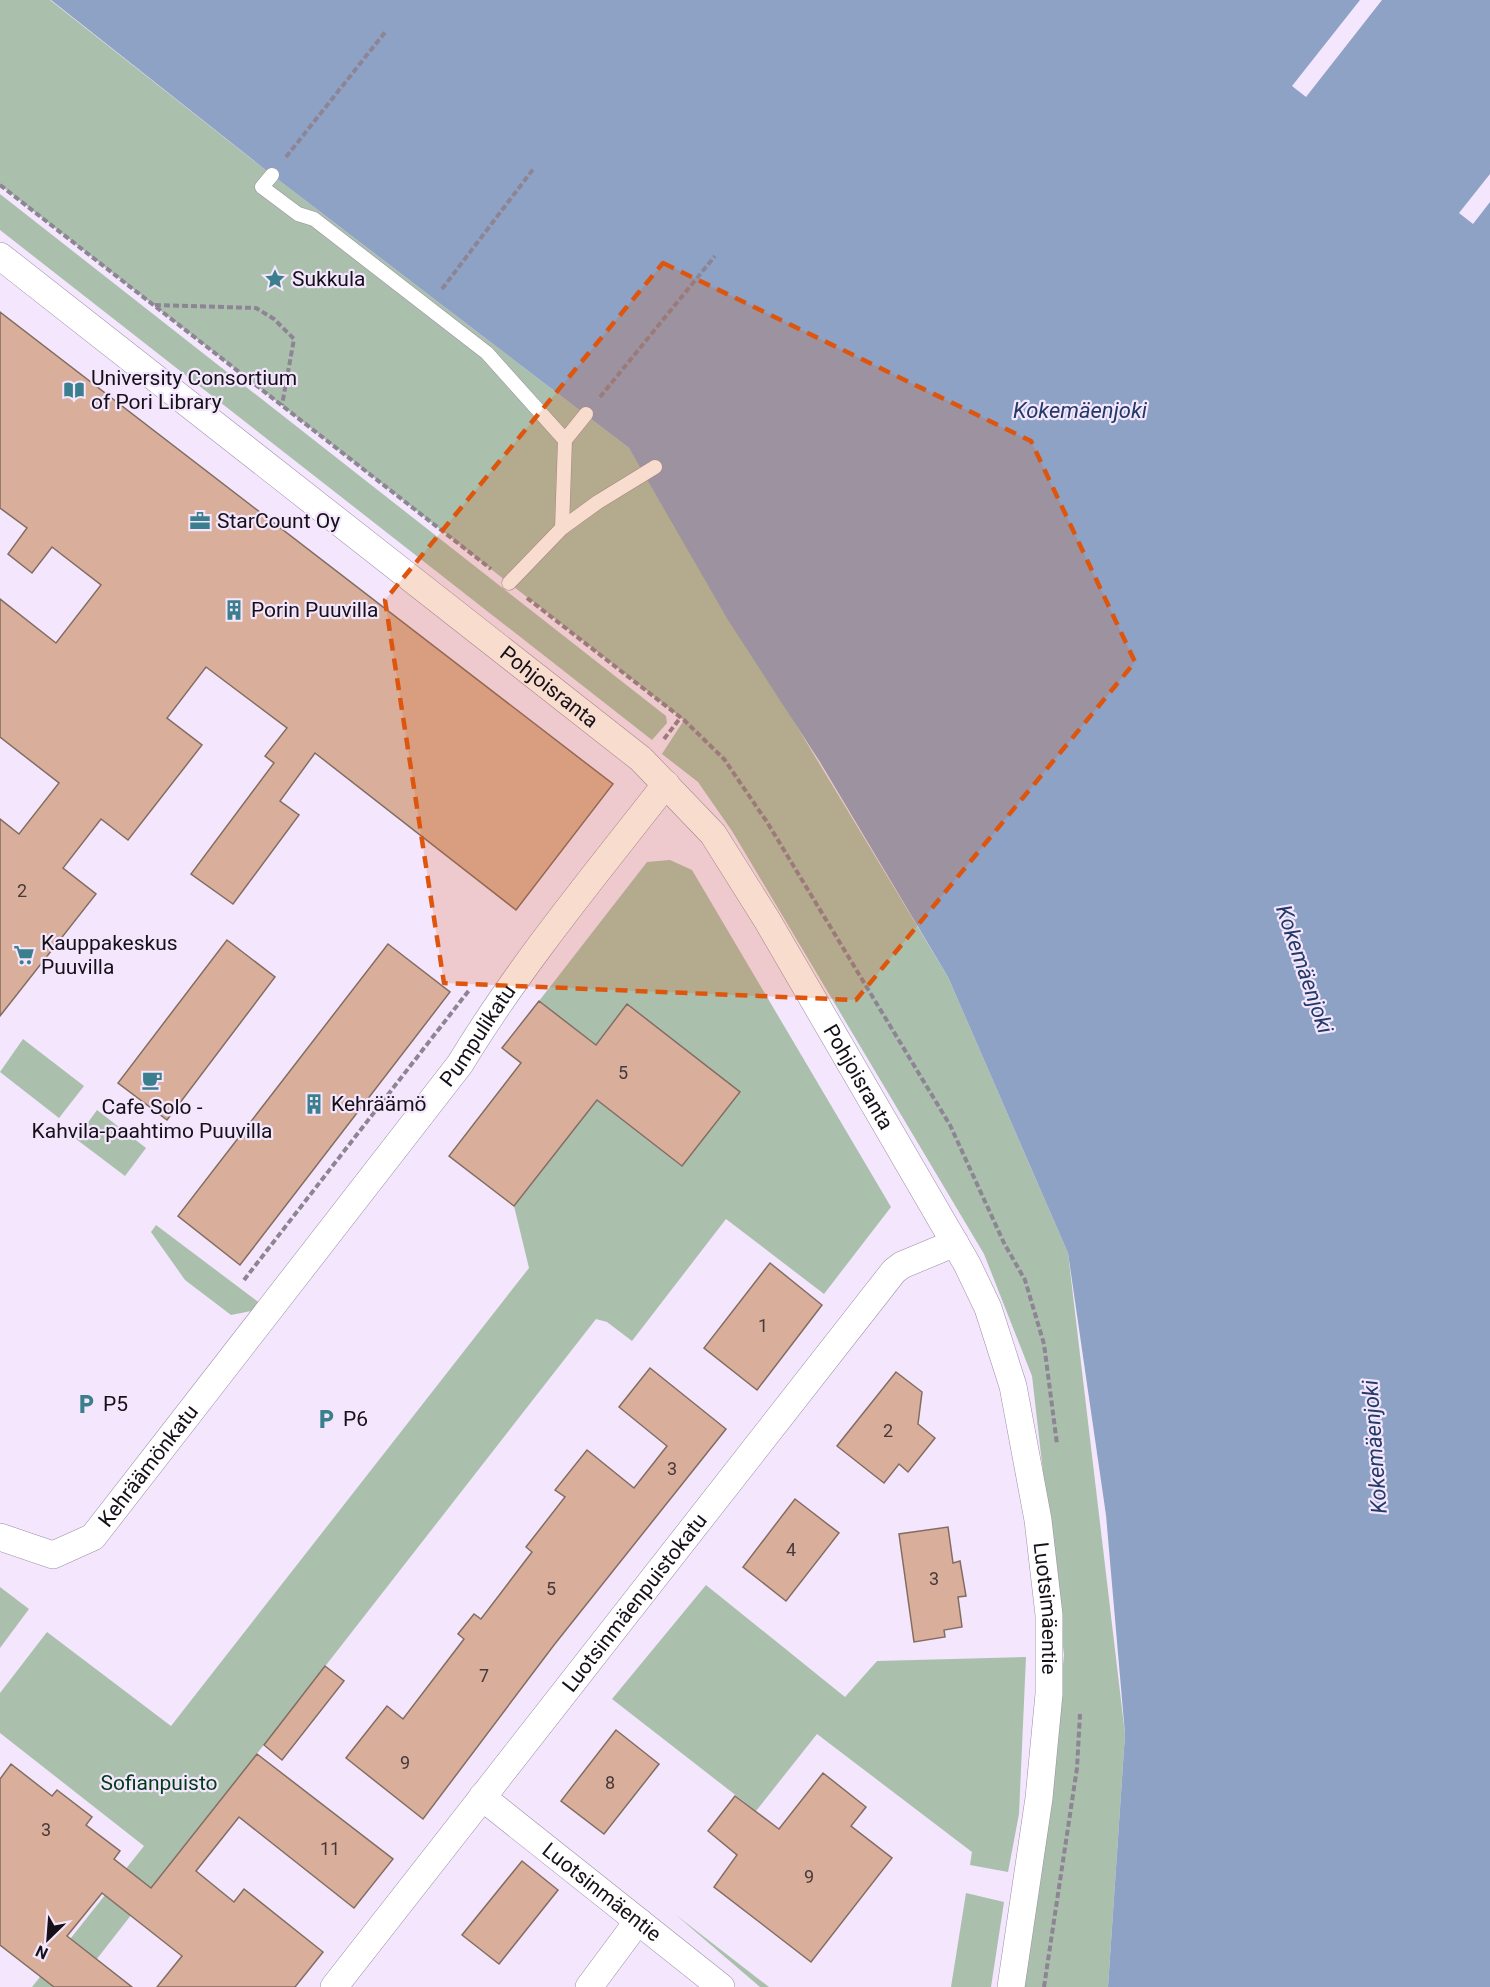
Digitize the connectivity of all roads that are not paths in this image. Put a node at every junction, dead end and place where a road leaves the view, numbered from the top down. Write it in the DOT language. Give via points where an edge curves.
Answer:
graph roads {
  1 [pos="272,175"];
  2 [pos="0,256"];
  3 [pos="586,414"];
  4 [pos="565,440"];
  5 [pos="655,467"];
  6 [pos="562,528"];
  7 [pos="509,583"];
  8 [pos="666,784"];
  9 [pos="955,1243"];
  10 [pos="245,1344"];
  11 [pos="0,1537"];
  12 [pos="482,1797"];
  13 [pos="638,1921"];
  14 [pos="334,1987"];
  15 [pos="589,1987"];
  16 [pos="721,1987"];
  17 [pos="1011,1987"];
  1 -- 4 [label="lane" via="261,187 298,214 315,219 431,303 487,353"];
  2 -- 8 [label="street, Pohjoisranta" via="645,763"];
  3 -- 4 [label="lane"];
  4 -- 6 [label="lane"];
  5 -- 6 [label="lane"];
  6 -- 7 [label="lane"];
  8 -- 9 [label="street, Pohjoisranta" via="713,834"];
  8 -- 10 [label="street, Pumpulikatu" via="552,931 460,1064"];
  9 -- 12 [label="street, Luotsinmäenpuistokatu" via="894,1271"];
  9 -- 17 [label="street, Luotsimäentie" via="988,1308 1014,1386 1038,1520 1049,1615 1049,1694 1039,1798"];
  10 -- 11 [label="street, Kehräämönkatu" via="93,1538 53,1555"];
  12 -- 13 [label="street, Luotsinmäentie"];
  12 -- 14 [label="street, Luotsinmäenpuistokatu"];
  13 -- 15 [label="street"];
  13 -- 16 [label="street, Luotsinmäentie"];
}
